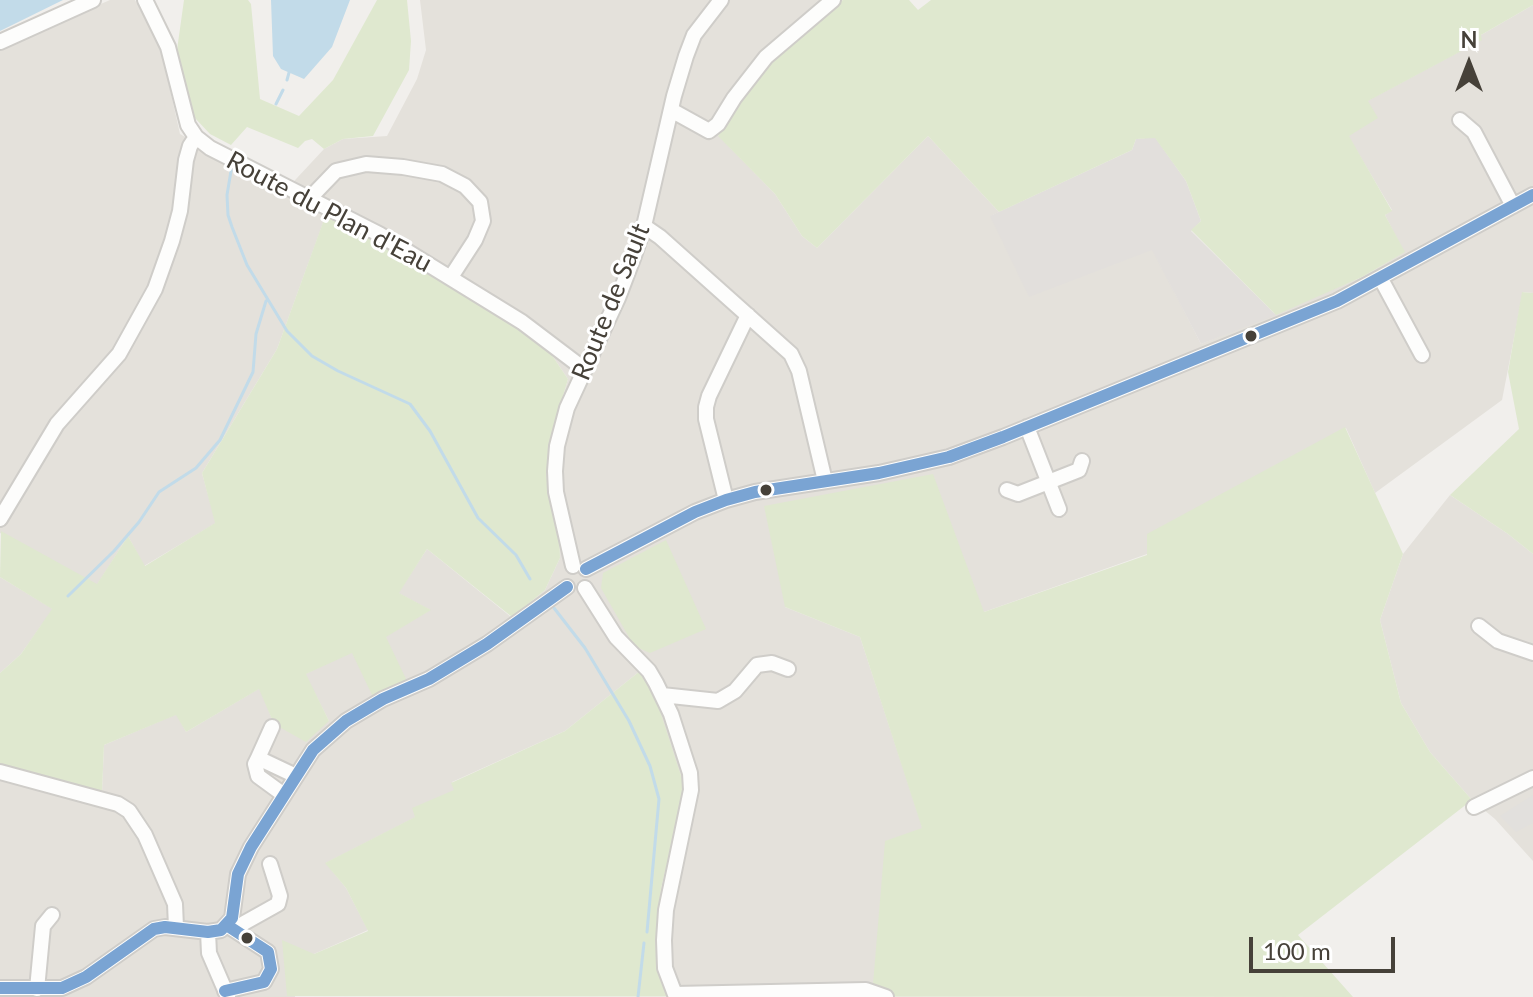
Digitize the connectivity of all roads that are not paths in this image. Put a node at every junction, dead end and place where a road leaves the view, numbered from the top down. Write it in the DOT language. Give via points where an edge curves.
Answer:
graph roads {
  1 [pos="93,0"];
  2 [pos="145,0"];
  3 [pos="721,0"];
  4 [pos="833,0"];
  5 [pos="0,42"];
  6 [pos="671,110"];
  7 [pos="1460,120"];
  8 [pos="196,137"];
  9 [pos="1533,195"];
  10 [pos="310,198"];
  11 [pos="1513,206"];
  12 [pos="644,226"];
  13 [pos="451,277"];
  14 [pos="1381,279"];
  15 [pos="748,315"];
  16 [pos="1422,355"];
  17 [pos="584,369"];
  18 [pos="1027,427"];
  19 [pos="1082,461"];
  20 [pos="825,481"];
  21 [pos="1049,482"];
  22 [pos="1007,490"];
  23 [pos="726,500"];
  24 [pos="1059,509"];
  25 [pos="0,519"];
  26 [pos="579,567"];
  27 [pos="567,587"];
  28 [pos="585,588"];
  29 [pos="1479,626"];
  30 [pos="1533,653"];
  31 [pos="788,669"];
  32 [pos="662,695"];
  33 [pos="272,727"];
  34 [pos="258,758"];
  35 [pos="0,772"];
  36 [pos="296,776"];
  37 [pos="1533,778"];
  38 [pos="284,795"];
  39 [pos="1474,807"];
  40 [pos="270,864"];
  41 [pos="52,915"];
  42 [pos="176,927"];
  43 [pos="233,928"];
  44 [pos="208,932"];
  45 [pos="0,988"];
  46 [pos="37,989"];
  47 [pos="226,994"];
  48 [pos="676,995"];
  49 [pos="886,997"];
  1 -- 5 [label="street"];
  2 -- 8 [label="street, Route du Plan d'Eau" via="168,47 188,125"];
  3 -- 6 [label="street, Route de Sault" via="694,35"];
  4 -- 6 [label="street" via="766,57 709,131"];
  6 -- 12 [label="street, Route de Sault"];
  7 -- 11 [label="street" via="1474,132"];
  8 -- 10 [label="street, Route du Plan d'Eau"];
  8 -- 25 [label="street" via="155,289 119,354 57,424"];
  9 -- 11 [label="street"];
  10 -- 13 [label="street, Route du Plan d'Eau"];
  10 -- 13 [label="street" via="336,171 366,164 442,174 465,186 480,202 483,221"];
  11 -- 14 [label="street"];
  12 -- 15 [label="street"];
  12 -- 17 [label="street, Route de Sault"];
  13 -- 17 [label="street, Route du Plan d'Eau"];
  14 -- 16 [label="street"];
  14 -- 18 [label="street"];
  15 -- 20 [label="street" via="796,363"];
  15 -- 23 [label="street" via="706,407"];
  17 -- 26 [label="street, Route de Sault" via="567,408 555,471 556,492"];
  18 -- 20 [label="street" via="949,457"];
  18 -- 21 [label="street"];
  19 -- 21 [label="street" via="1079,470"];
  20 -- 23 [label="street"];
  21 -- 22 [label="street" via="1018,494"];
  21 -- 24 [label="street"];
  23 -- 26 [label="street"];
  26 -- 27 [label="street" via="564,574"];
  26 -- 28 [label="street" via="590,576"];
  27 -- 28 [label="street"];
  27 -- 36 [label="street" via="487,644 346,721 313,750"];
  28 -- 32 [label="street"];
  29 -- 30 [label="street" via="1498,641"];
  31 -- 32 [label="street" via="757,665 735,691 718,701"];
  32 -- 48 [label="street" via="686,755 691,787 666,910 664,958"];
  33 -- 34 [label="street"];
  34 -- 36 [label="street"];
  34 -- 38 [label="street" via="258,776"];
  35 -- 42 [label="street" via="129,811 175,904"];
  36 -- 38 [label="street"];
  37 -- 39 [label="street"];
  38 -- 43 [label="street" via="238,874"];
  40 -- 43 [label="street" via="278,904"];
  41 -- 46 [label="street" via="43,926"];
  42 -- 44 [label="street"];
  42 -- 46 [label="street" via="154,929 62,988"];
  43 -- 44 [label="street"];
  43 -- 47 [label="street" via="268,952 271,969 264,982"];
  44 -- 47 [label="street" via="209,953"];
  45 -- 46 [label="street"];
  48 -- 49 [label="street" via="866,990"];
}
